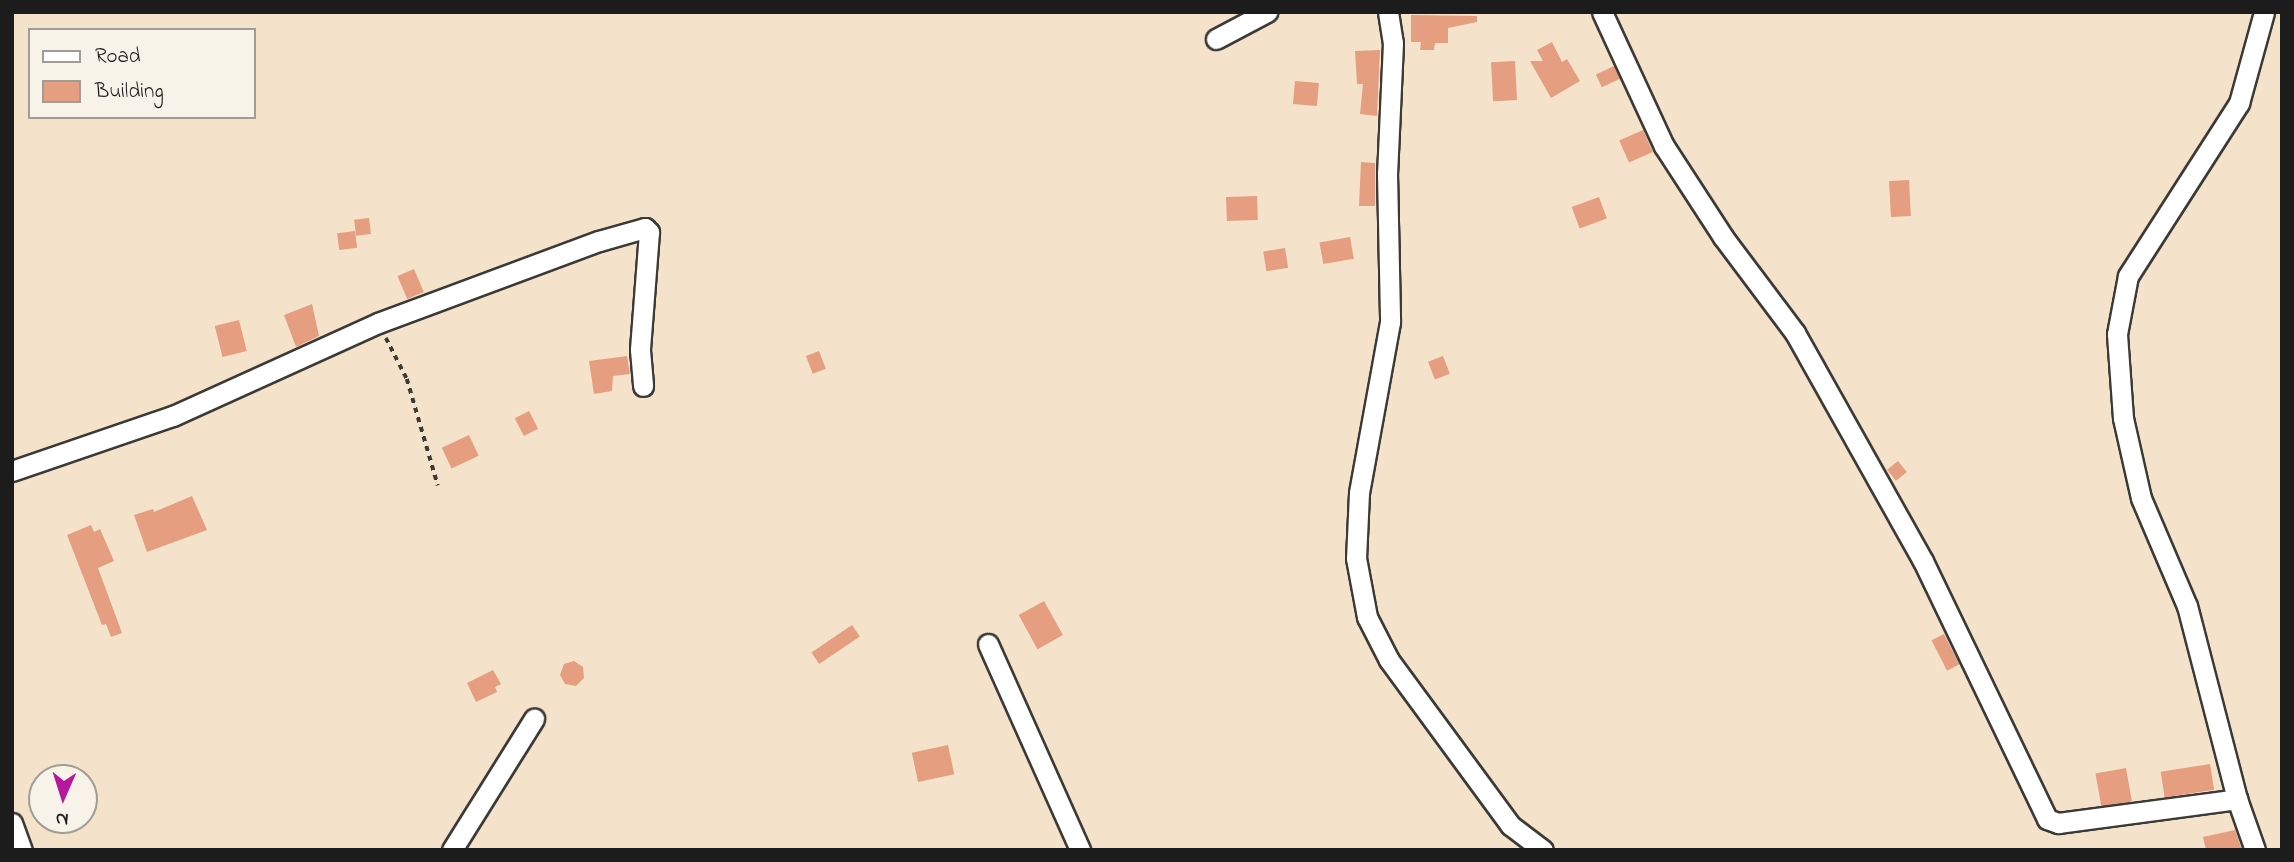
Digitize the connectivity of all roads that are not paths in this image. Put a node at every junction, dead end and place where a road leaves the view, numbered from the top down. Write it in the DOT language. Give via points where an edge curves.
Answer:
graph roads {
  1 [pos="1267,12"];
  2 [pos="1388,12"];
  3 [pos="1602,12"];
  4 [pos="2264,12"];
  5 [pos="1216,39"];
  6 [pos="643,386"];
  7 [pos="12,471"];
  8 [pos="988,645"];
  9 [pos="534,719"];
  10 [pos="2237,799"];
  11 [pos="12,823"];
  12 [pos="22,850"];
  13 [pos="452,850"];
  14 [pos="1080,850"];
  15 [pos="1543,850"];
  16 [pos="2255,850"];
  1 -- 5 [label="street"];
  2 -- 15 [label="street" via="1393,43 1387,173 1390,322 1359,493 1356,558 1367,617 1389,660 1510,825"];
  3 -- 10 [label="street" via="1664,146 1723,237 1795,333 1923,561 2047,819 2058,823"];
  4 -- 10 [label="street" via="2239,103 2128,276 2117,334 2123,418 2141,498 2187,606"];
  6 -- 7 [label="street" via="639,362 649,232 645,228 598,241 378,324 173,416"];
  8 -- 14 [label="street"];
  9 -- 13 [label="street"];
  10 -- 16 [label="street"];
  11 -- 12 [label="street"];
}
